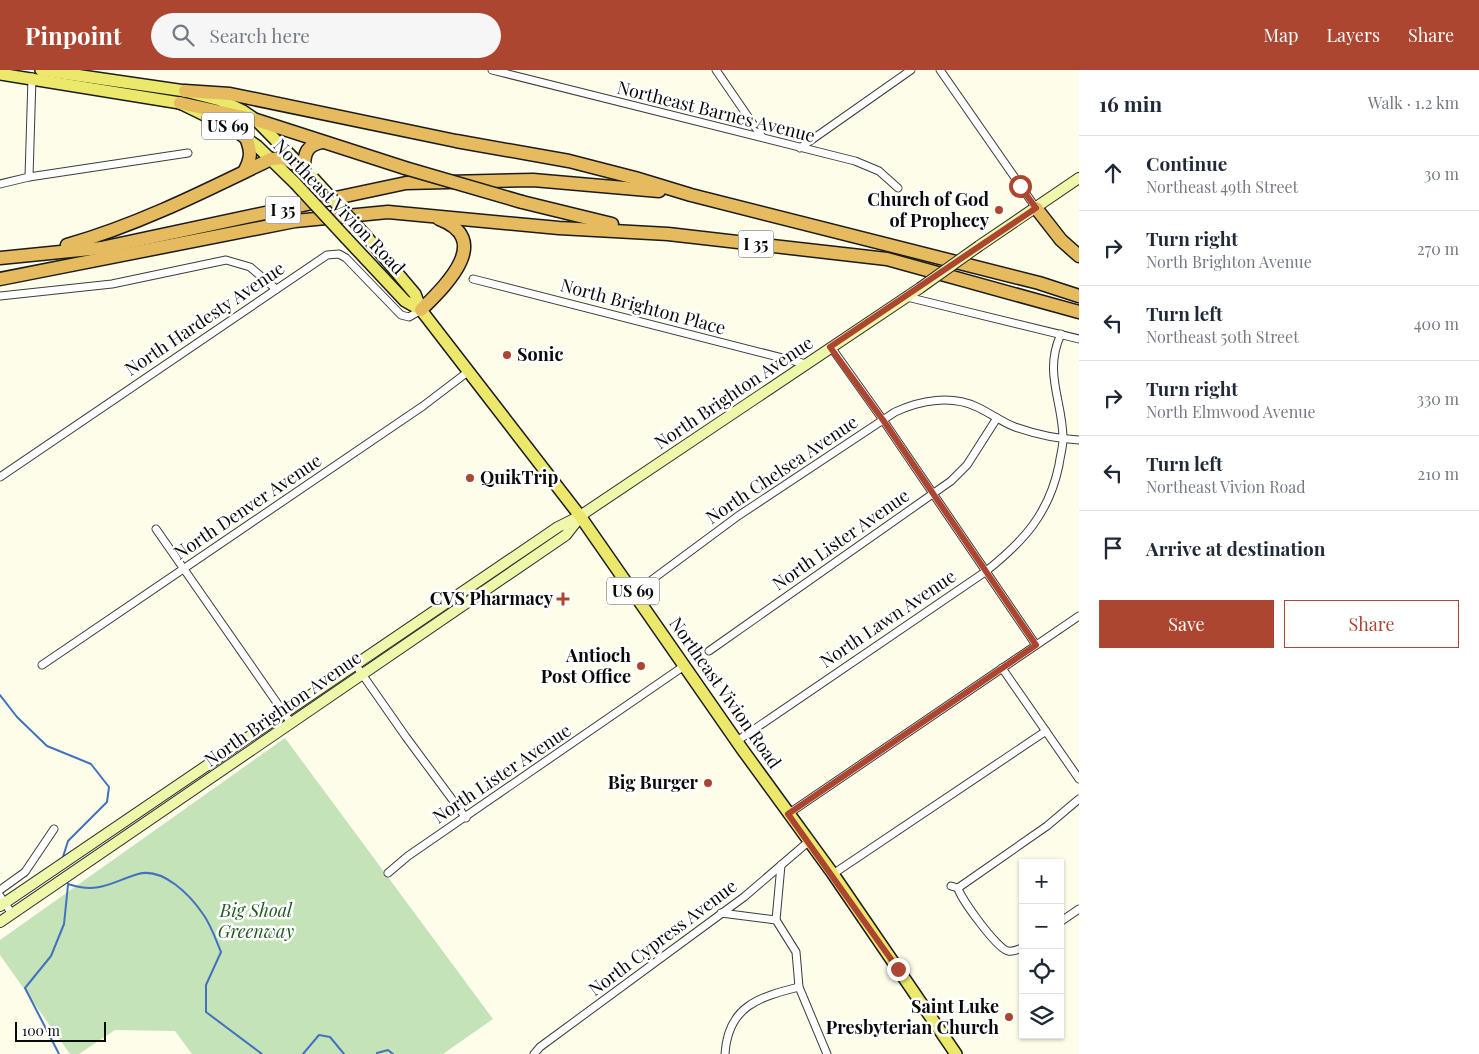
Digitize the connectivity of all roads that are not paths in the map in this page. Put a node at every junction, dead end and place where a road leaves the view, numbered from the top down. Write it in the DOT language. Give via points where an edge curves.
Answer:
graph roads {
  1 [pos="41,70"];
  2 [pos="492,70"];
  3 [pos="716,70"];
  4 [pos="911,70"];
  5 [pos="940,70"];
  6 [pos="0,74"];
  7 [pos="32,77"];
  8 [pos="183,97"];
  9 [pos="256,120"];
  10 [pos="762,137"];
  11 [pos="246,138"];
  12 [pos="322,142"];
  13 [pos="800,148"];
  14 [pos="188,153"];
  15 [pos="271,159"];
  16 [pos="244,172"];
  17 [pos="308,173"];
  18 [pos="29,177"];
  19 [pos="1079,178"];
  20 [pos="0,184"];
  21 [pos="898,188"];
  22 [pos="691,195"];
  23 [pos="1036,208"];
  24 [pos="427,215"];
  25 [pos="668,234"];
  26 [pos="35,254"];
  27 [pos="1079,256"];
  28 [pos="0,258"];
  29 [pos="0,279"];
  30 [pos="473,279"];
  31 [pos="276,289"];
  32 [pos="0,296"];
  33 [pos="1079,296"];
  34 [pos="907,297"];
  35 [pos="421,310"];
  36 [pos="1079,312"];
  37 [pos="1061,334"];
  38 [pos="1079,339"];
  39 [pos="830,347"];
  40 [pos="806,364"];
  41 [pos="469,371"];
  42 [pos="997,418"];
  43 [pos="883,420"];
  44 [pos="1064,440"];
  45 [pos="1079,440"];
  46 [pos="0,478"];
  47 [pos="933,494"];
  48 [pos="580,516"];
  49 [pos="156,529"];
  50 [pos="184,569"];
  51 [pos="985,572"];
  52 [pos="634,593"];
  53 [pos="1078,618"];
  54 [pos="1036,645"];
  55 [pos="709,652"];
  56 [pos="355,664"];
  57 [pos="42,666"];
  58 [pos="684,666"];
  59 [pos="1002,668"];
  60 [pos="362,674"];
  61 [pos="283,712"];
  62 [pos="291,723"];
  63 [pos="1046,731"];
  64 [pos="737,741"];
  65 [pos="1079,779"];
  66 [pos="1079,799"];
  67 [pos="788,814"];
  68 [pos="466,818"];
  69 [pos="54,829"];
  70 [pos="808,842"];
  71 [pos="781,865"];
  72 [pos="388,873"];
  73 [pos="833,874"];
  74 [pos="0,890"];
  75 [pos="2,901"];
  76 [pos="1079,909"];
  77 [pos="721,913"];
  78 [pos="12,914"];
  79 [pos="1064,919"];
  80 [pos="776,920"];
  81 [pos="0,922"];
  82 [pos="1020,949"];
  83 [pos="800,987"];
  84 [pos="534,1054"];
  85 [pos="725,1054"];
  86 [pos="827,1054"];
  87 [pos="956,1054"];
  1 -- 8 [label="main road, Northeast Vivion Road / US 69"];
  2 -- 10 [label="street, Northeast Barnes Avenue"];
  3 -- 10 [label="street"];
  4 -- 13 [label="street"];
  5 -- 23 [label="street"];
  6 -- 7 [label="main road, Northeast Vivion Road / US 69"];
  7 -- 8 [label="main road, Northeast Vivion Road / US 69"];
  7 -- 18 [label="street"];
  8 -- 9 [label="highway"];
  8 -- 11 [label="main road, Northeast Vivion Road / US 69"];
  8 -- 22 [label="highway" via="230,94 569,161"];
  9 -- 12 [label="highway"];
  9 -- 17 [label="main road, Northeast Vivion Road / US 69"];
  10 -- 13 [label="street, Northeast Barnes Avenue"];
  11 -- 15 [label="main road, Northeast Vivion Road / US 69"];
  11 -- 16 [label="highway" via="250,160"];
  12 -- 17 [label="highway" via="309,147 304,155"];
  12 -- 25 [label="highway, bridge" via="522,202 586,219"];
  13 -- 21 [label="street, Northeast Barnes Avenue" via="879,171"];
  14 -- 18 [label="street"];
  15 -- 16 [label="highway"];
  15 -- 17 [label="highway" via="283,158"];
  15 -- 35 [label="main road, Northeast Vivion Road / US 69, bridge" via="405,302"];
  16 -- 26 [label="highway" via="93,238"];
  17 -- 35 [label="main road, Northeast Vivion Road / US 69, bridge" via="416,294"];
  18 -- 20 [label="street"];
  19 -- 23 [label="main road, North Brighton Avenue"];
  22 -- 26 [label="highway, I 35" via="533,180 406,183 101,248"];
  22 -- 33 [label="highway, I 35" via="1039,283"];
  23 -- 27 [label="highway" via="1061,240"];
  23 -- 34 [label="main road, North Brighton Avenue, bridge"];
  24 -- 25 [label="highway, I 35" via="559,228"];
  24 -- 29 [label="highway, I 35" via="388,212 294,221"];
  24 -- 35 [label="highway" via="456,229 464,249 452,276"];
  25 -- 36 [label="highway, I 35" via="887,259"];
  26 -- 28 [label="highway, I 35"];
  30 -- 40 [label="street, North Brighton Place"];
  31 -- 32 [label="street" via="250,267 226,260 112,284"];
  31 -- 35 [label="street, North Hardesty Avenue" via="324,256 335,254 346,258 401,315 409,317"];
  31 -- 46 [label="street, North Hardesty Avenue"];
  34 -- 37 [label="street"];
  34 -- 39 [label="main road, North Brighton Avenue"];
  35 -- 41 [label="main road, Northeast Vivion Road / US 69"];
  37 -- 38 [label="street"];
  37 -- 44 [label="street, North Lawn Avenue" via="1053,354 1053,375"];
  39 -- 40 [label="main road, North Brighton Avenue"];
  39 -- 43 [label="street"];
  40 -- 48 [label="main road, North Brighton Avenue"];
  41 -- 48 [label="main road, Northeast Vivion Road / US 69"];
  41 -- 50 [label="street, North Denver Avenue"];
  42 -- 43 [label="street, North Chelsea Avenue" via="975,406 945,400 912,405"];
  42 -- 44 [label="street, North Chelsea Avenue"];
  42 -- 47 [label="street, North Lister Avenue" via="962,470"];
  43 -- 47 [label="street"];
  43 -- 52 [label="street, North Chelsea Avenue" via="738,516"];
  44 -- 45 [label="street, North Chelsea Avenue"];
  44 -- 51 [label="street, North Lawn Avenue" via="1055,484 1043,511 1018,543"];
  47 -- 51 [label="street"];
  47 -- 55 [label="street, North Lister Avenue"];
  48 -- 52 [label="main road, Northeast Vivion Road / US 69"];
  48 -- 56 [label="main road, North Brighton Avenue" via="558,527"];
  48 -- 60 [label="main road, North Brighton Avenue" via="566,536"];
  49 -- 50 [label="street"];
  50 -- 57 [label="street, North Denver Avenue"];
  50 -- 61 [label="street"];
  51 -- 54 [label="street"];
  51 -- 64 [label="street, North Lawn Avenue"];
  52 -- 58 [label="main road, Northeast Vivion Road / US 69"];
  53 -- 54 [label="street"];
  54 -- 59 [label="street"];
  56 -- 60 [label="street"];
  56 -- 61 [label="main road, North Brighton Avenue"];
  58 -- 64 [label="main road, Northeast Vivion Road / US 69"];
  58 -- 68 [label="street, North Lister Avenue"];
  59 -- 63 [label="street"];
  59 -- 67 [label="street"];
  60 -- 62 [label="main road, North Brighton Avenue"];
  60 -- 68 [label="street"];
  61 -- 62 [label="street"];
  61 -- 75 [label="main road, North Brighton Avenue" via="108,833"];
  62 -- 78 [label="main road, North Brighton Avenue"];
  63 -- 65 [label="street"];
  63 -- 73 [label="street"];
  64 -- 67 [label="main road, Northeast Vivion Road / US 69"];
  66 -- 82 [label="street" via="1047,826 955,887 996,944 1007,952"];
  67 -- 70 [label="main road, Northeast Vivion Road / US 69"];
  68 -- 72 [label="street, North Lister Avenue"];
  69 -- 74 [label="street" via="25,872"];
  70 -- 71 [label="street, North Cypress Avenue"];
  70 -- 73 [label="main road, Northeast Vivion Road / US 69"];
  71 -- 77 [label="street, North Cypress Avenue"];
  71 -- 80 [label="street"];
  73 -- 87 [label="main road, Northeast Vivion Road / US 69"];
  75 -- 78 [label="street"];
  76 -- 79 [label="street"];
  77 -- 80 [label="street"];
  77 -- 84 [label="street, North Cypress Avenue"];
  78 -- 81 [label="main road, North Brighton Avenue"];
  80 -- 83 [label="street" via="796,952"];
  83 -- 85 [label="street" via="767,996 741,1010 734,1018"];
  83 -- 86 [label="street"];
}
